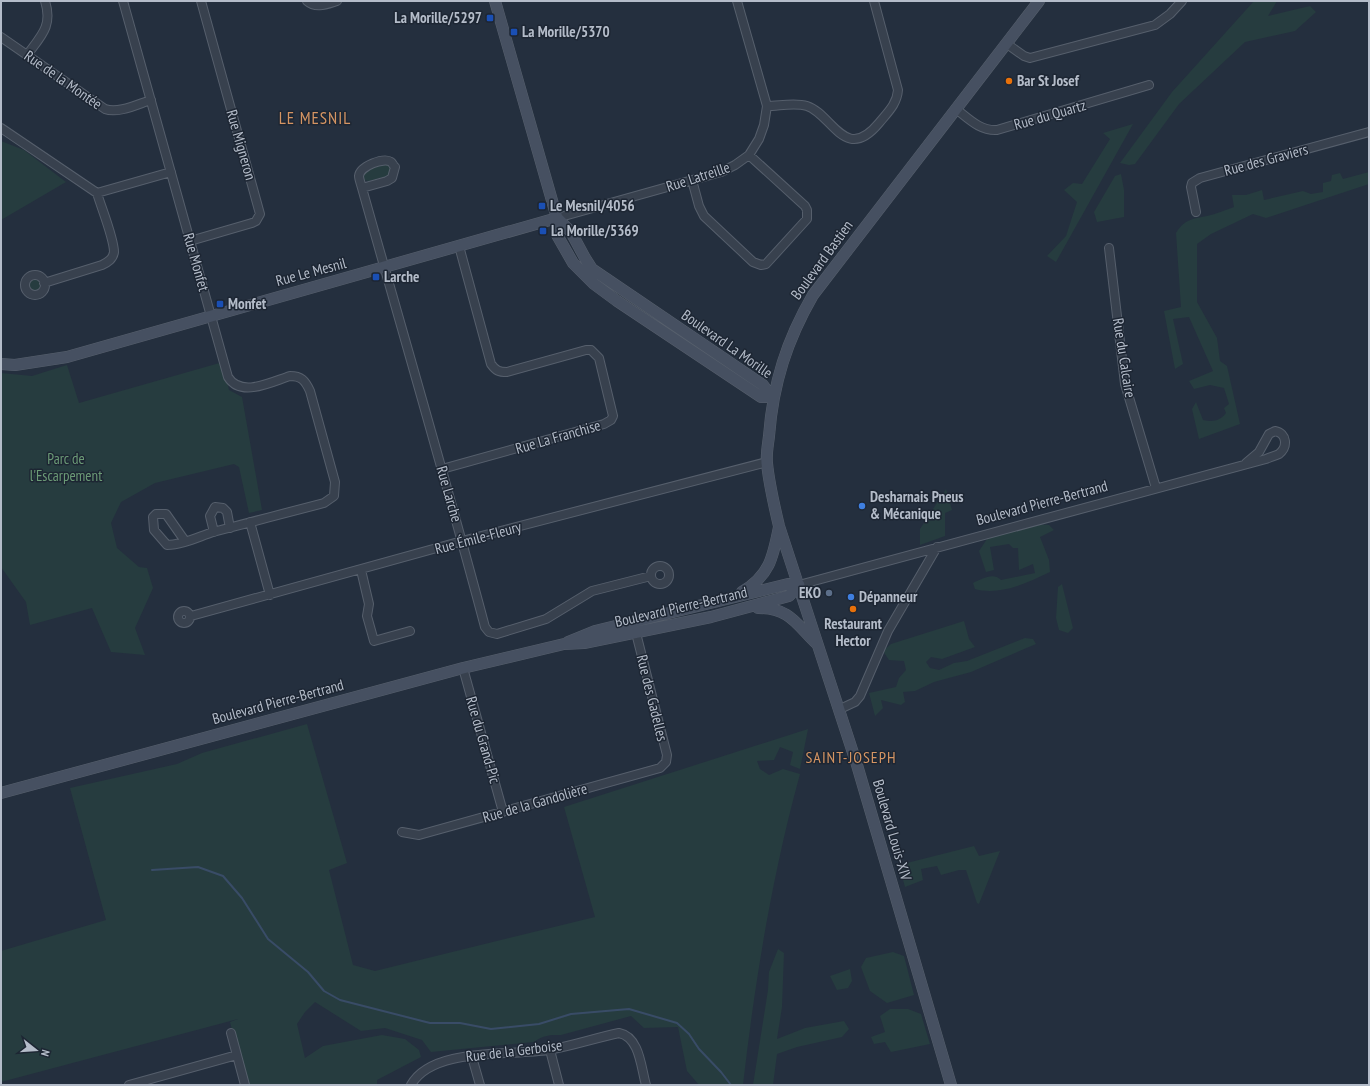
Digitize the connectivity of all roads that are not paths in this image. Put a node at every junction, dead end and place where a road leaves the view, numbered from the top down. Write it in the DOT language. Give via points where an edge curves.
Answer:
graph roads {
  1 [pos="45,1"];
  2 [pos="122,1"];
  3 [pos="201,1"];
  4 [pos="307,1"];
  5 [pos="337,1"];
  6 [pos="495,1"];
  7 [pos="737,1"];
  8 [pos="874,1"];
  9 [pos="1039,1"];
  10 [pos="1182,1"];
  11 [pos="1,37"];
  12 [pos="1007,44"];
  13 [pos="27,55"];
  14 [pos="1149,85"];
  15 [pos="151,100"];
  16 [pos="767,106"];
  17 [pos="956,109"];
  18 [pos="1,128"];
  19 [pos="1369,132"];
  20 [pos="749,155"];
  21 [pos="170,172"];
  22 [pos="692,180"];
  23 [pos="362,188"];
  24 [pos="97,193"];
  25 [pos="1196,212"];
  26 [pos="557,218"];
  27 [pos="190,241"];
  28 [pos="459,246"];
  29 [pos="1109,248"];
  30 [pos="384,267"];
  31 [pos="44,283"];
  32 [pos="212,315"];
  33 [pos="1,364"];
  34 [pos="772,397"];
  35 [pos="767,462"];
  36 [pos="1246,463"];
  37 [pos="442,469"];
  38 [pos="1156,488"];
  39 [pos="250,522"];
  40 [pos="779,526"];
  41 [pos="230,528"];
  42 [pos="214,532"];
  43 [pos="185,541"];
  44 [pos="462,542"];
  45 [pos="937,547"];
  46 [pos="361,570"];
  47 [pos="651,576"];
  48 [pos="799,585"];
  49 [pos="270,595"];
  50 [pos="733,598"];
  51 [pos="743,608"];
  52 [pos="191,616"];
  53 [pos="410,631"];
  54 [pos="636,633"];
  55 [pos="564,644"];
  56 [pos="820,647"];
  57 [pos="463,668"];
  58 [pos="840,709"];
  59 [pos="666,762"];
  60 [pos="1,793"];
  61 [pos="503,812"];
  62 [pos="402,832"];
  63 [pos="231,1033"];
  64 [pos="550,1050"];
  65 [pos="237,1055"];
  66 [pos="472,1057"];
  67 [pos="129,1085"];
  68 [pos="245,1085"];
  69 [pos="411,1085"];
  70 [pos="480,1085"];
  71 [pos="559,1085"];
  72 [pos="646,1085"];
  73 [pos="951,1085"];
  1 -- 13 [label="street" via="49,12 46,27"];
  2 -- 15 [label="street, Rue Monfet"];
  3 -- 27 [label="street, Rue Migneron" via="260,214 252,223"];
  4 -- 5 [label="street" via="320,6"];
  6 -- 26 [label="main road, Boulevard La Morille"];
  7 -- 16 [label="street, Rue Latreille"];
  8 -- 16 [label="street" via="874,9 898,90 895,104 872,131 860,137 847,138 809,106"];
  9 -- 12 [label="main road, Boulevard Bastien"];
  10 -- 12 [label="street" via="1155,25 1030,58"];
  11 -- 13 [label="street, Rue de la Montée"];
  12 -- 17 [label="main road, Boulevard Bastien"];
  13 -- 15 [label="street, Rue de la Montée" via="110,111"];
  14 -- 17 [label="street, Rue du Quartz" via="997,130 980,128"];
  15 -- 21 [label="street, Rue Monfet"];
  16 -- 20 [label="street, Rue Latreille" via="759,139"];
  17 -- 34 [label="main road, Boulevard Bastien" via="813,295 788,344"];
  18 -- 24 [label="street"];
  19 -- 25 [label="street, Rue des Graviers" via="1195,180 1191,192"];
  20 -- 22 [label="street, Rue Latreille" via="735,166"];
  20 -- 22 [label="street" via="807,210 807,219 766,264 754,262 704,216"];
  21 -- 24 [label="street"];
  21 -- 27 [label="street, Rue Monfet"];
  22 -- 26 [label="street, Rue Latreille"];
  23 -- 23 [label="street, Rue Larche" via="392,178 395,167 387,160 366,166 359,176"];
  23 -- 30 [label="street, Rue Larche"];
  24 -- 31 [label="street" via="114,252 110,262"];
  26 -- 28 [label="main road, Rue Le Mesnil"];
  26 -- 34 [label="main road, Boulevard La Morille" via="571,232 592,269 763,385"];
  27 -- 32 [label="street, Rue Monfet"];
  28 -- 30 [label="main road, Rue Le Mesnil"];
  28 -- 37 [label="street, Rue La Franchise" via="491,364 495,370 507,372 591,350 599,358 613,416 604,424"];
  29 -- 38 [label="street, Rue du Calcaire" via="1125,384"];
  30 -- 32 [label="main road, Rue Le Mesnil"];
  30 -- 37 [label="street, Rue Larche"];
  32 -- 33 [label="main road, Rue Le Mesnil" via="67,357 15,365"];
  32 -- 39 [label="street, Rue Monfet" via="228,378 232,384 245,388 290,376 297,376 306,383 335,482 334,496 324,503"];
  34 -- 35 [label="main road, Boulevard Bastien"];
  35 -- 40 [label="main road, Boulevard Bastien"];
  35 -- 44 [label="street, Rue Émile-Fleury"];
  36 -- 36 [label="street, Boulevard Pierre-Bertrand" via="1279,454 1286,444 1285,438 1279,432 1269,434 1259,452"];
  36 -- 38 [label="street, Boulevard Pierre-Bertrand"];
  37 -- 44 [label="street, Rue Larche"];
  38 -- 45 [label="street, Boulevard Pierre-Bertrand"];
  39 -- 41 [label="street"];
  39 -- 49 [label="street"];
  40 -- 48 [label="main road, Boulevard Bastien"];
  40 -- 50 [label="main road" via="767,569 754,584"];
  41 -- 42 [label="street"];
  41 -- 42 [label="street" via="224,508 215,507 210,516"];
  42 -- 43 [label="street"];
  44 -- 46 [label="street, Rue Émile-Fleury"];
  44 -- 47 [label="street, Rue Larche" via="485,627 489,632 497,634 546,619 592,591"];
  45 -- 48 [label="street, Boulevard Pierre-Bertrand"];
  45 -- 58 [label="street" via="888,631 860,696 855,702"];
  46 -- 49 [label="street, Rue Émile-Fleury"];
  46 -- 53 [label="street" via="369,604 367,616 374,640"];
  48 -- 50 [label="main road, Boulevard Pierre-Bertrand" via="788,584"];
  48 -- 51 [label="main road, Boulevard Pierre-Bertrand" via="789,596"];
  48 -- 56 [label="main road, Boulevard Louis-XIV"];
  49 -- 52 [label="street, Rue Émile-Fleury"];
  50 -- 55 [label="main road, Boulevard Pierre-Bertrand" via="594,631"];
  51 -- 54 [label="main road, Boulevard Pierre-Bertrand"];
  51 -- 56 [label="main road" via="769,608 784,612"];
  54 -- 55 [label="main road, Boulevard Pierre-Bertrand" via="584,643"];
  54 -- 59 [label="street, Rue des Gadelles" via="667,755"];
  55 -- 57 [label="main road, Boulevard Pierre-Bertrand"];
  56 -- 58 [label="main road, Boulevard Louis-XIV"];
  57 -- 60 [label="main road, Boulevard Pierre-Bertrand"];
  57 -- 61 [label="street, Rue du Grand-Pic"];
  58 -- 73 [label="main road, Boulevard Louis-XIV"];
  59 -- 61 [label="street, Rue de la Gandolière" via="660,768"];
  61 -- 62 [label="street, Rue de la Gandolière" via="419,835"];
  63 -- 65 [label="street"];
  64 -- 66 [label="street, Rue de la Gerboise"];
  64 -- 71 [label="street"];
  64 -- 72 [label="street, Rue de la Gerboise" via="619,1033 626,1034 634,1044"];
  65 -- 67 [label="street"];
  65 -- 68 [label="street"];
  66 -- 69 [label="street, Rue de la Gerboise" via="450,1058 439,1062 421,1072"];
  66 -- 70 [label="street"];
}
